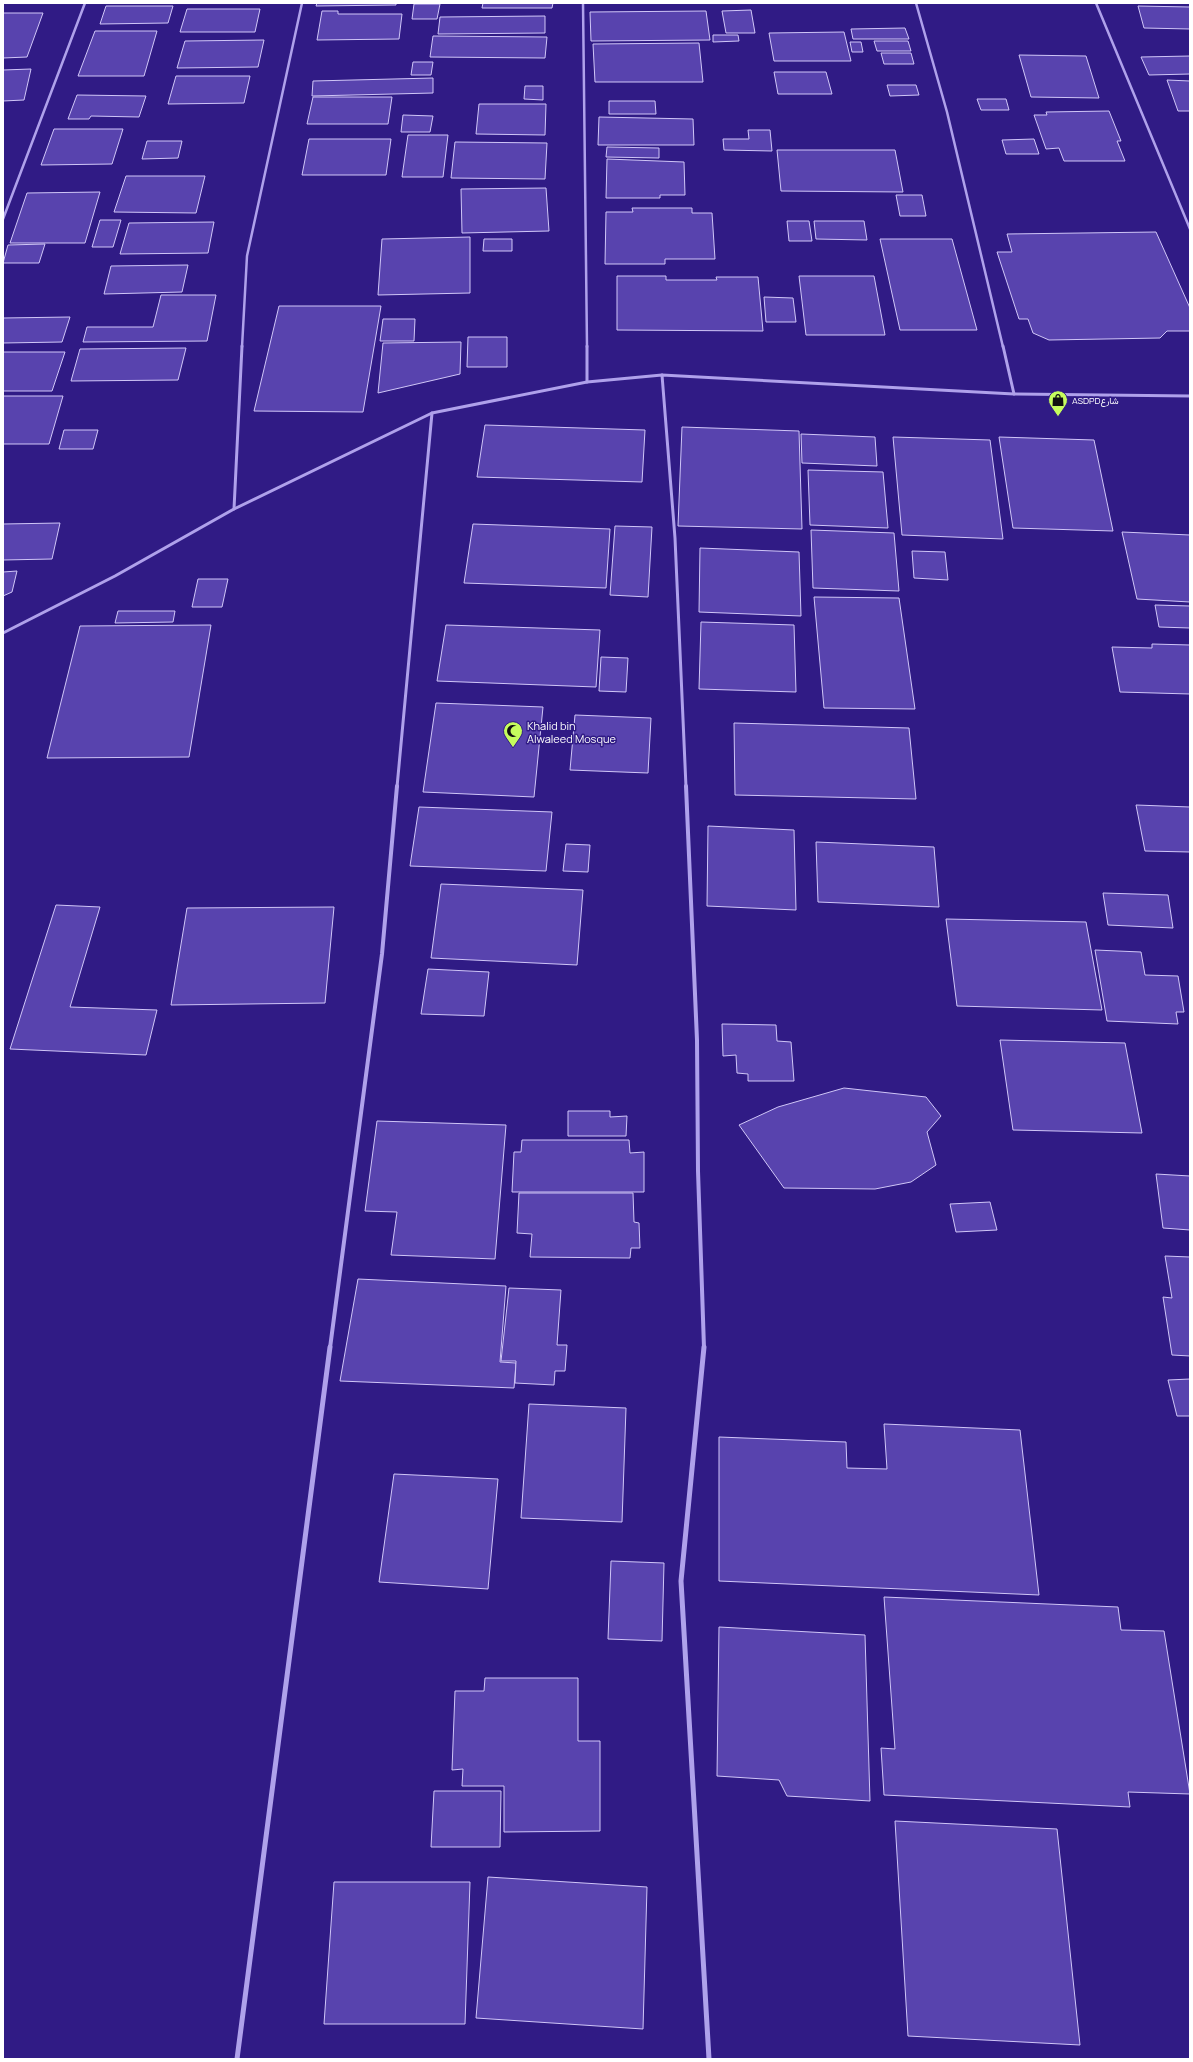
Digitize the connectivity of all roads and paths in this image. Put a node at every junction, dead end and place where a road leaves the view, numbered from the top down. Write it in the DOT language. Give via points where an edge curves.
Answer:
graph roads {
  1 [pos="85,3"];
  2 [pos="302,3"];
  3 [pos="583,3"];
  4 [pos="916,3"];
  5 [pos="1096,3"];
  6 [pos="1185,218"];
  7 [pos="1190,218"];
  8 [pos="3,219"];
  9 [pos="1190,229"];
  10 [pos="662,375"];
  11 [pos="587,382"];
  12 [pos="1014,394"];
  13 [pos="1190,396"];
  14 [pos="432,413"];
  15 [pos="234,509"];
  16 [pos="3,633"];
  17 [pos="236,2059"];
  18 [pos="709,2059"];
  1 -- 8 [label="street"];
  2 -- 15 [label="street" via="247,256"];
  3 -- 11 [label="street"];
  4 -- 12 [label="street" via="948,112"];
  5 -- 6 [label="street"];
  6 -- 7 [label="street"];
  6 -- 9 [label="street"];
  10 -- 11 [label="street"];
  10 -- 12 [label="street"];
  10 -- 18 [label="street" via="675,538 697,1040 704,1347 680,1581"];
  11 -- 14 [label="street"];
  12 -- 13 [label="street"];
  14 -- 15 [label="street"];
  14 -- 17 [label="street" via="382,954"];
  15 -- 16 [label="street" via="115,576"];
}
